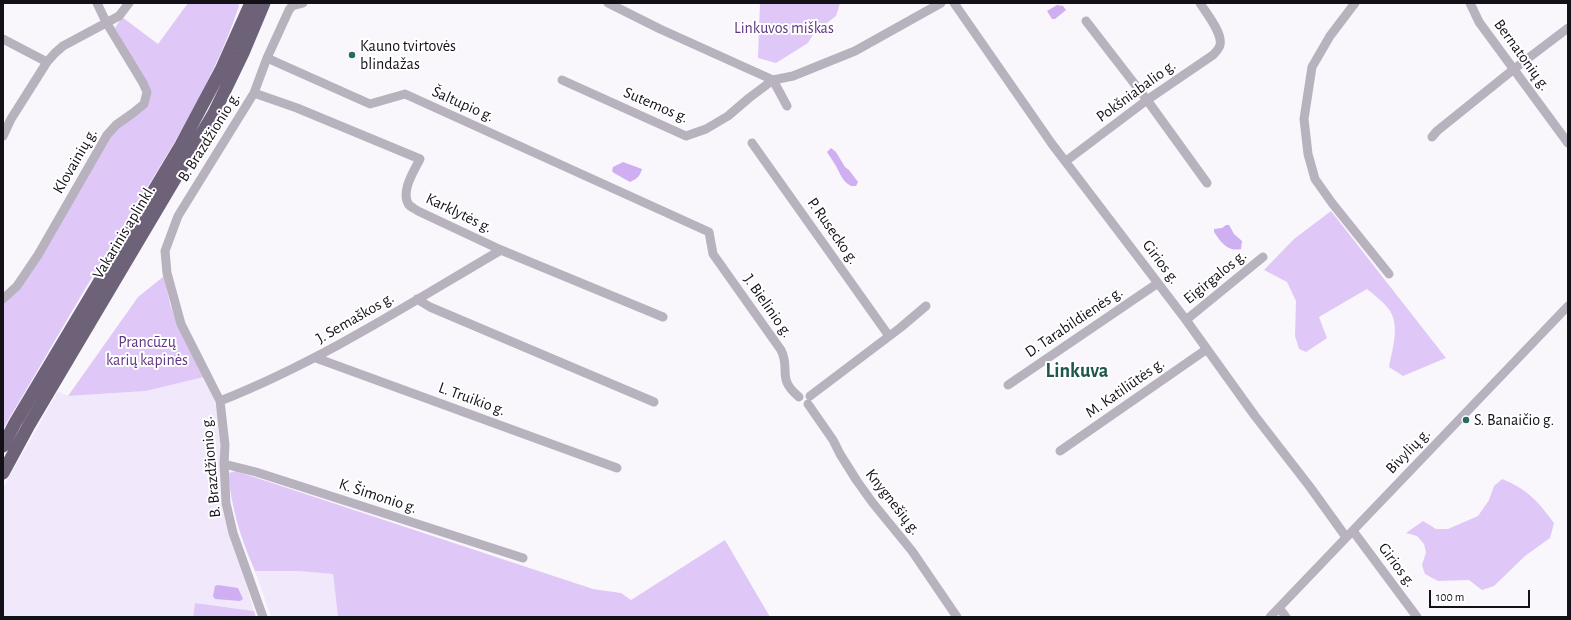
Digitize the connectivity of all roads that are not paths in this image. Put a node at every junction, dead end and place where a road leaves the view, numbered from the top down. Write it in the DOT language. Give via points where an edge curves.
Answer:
graph roads {
  1 [pos="97,3"];
  2 [pos="129,3"];
  3 [pos="241,3"];
  4 [pos="251,3"];
  5 [pos="264,3"];
  6 [pos="303,3"];
  7 [pos="608,3"];
  8 [pos="941,3"];
  9 [pos="954,3"];
  10 [pos="1200,3"];
  11 [pos="1355,3"];
  12 [pos="1470,3"];
  13 [pos="1086,21"];
  14 [pos="106,22"];
  15 [pos="1568,28"];
  16 [pos="240,29"];
  17 [pos="3,39"];
  18 [pos="267,58"];
  19 [pos="47,62"];
  20 [pos="1514,69"];
  21 [pos="562,80"];
  22 [pos="772,80"];
  23 [pos="254,93"];
  24 [pos="1147,100"];
  25 [pos="787,106"];
  26 [pos="3,136"];
  27 [pos="1432,137"];
  28 [pos="752,143"];
  29 [pos="1568,143"];
  30 [pos="1066,161"];
  31 [pos="1207,183"];
  32 [pos="709,232"];
  33 [pos="501,250"];
  34 [pos="1263,257"];
  35 [pos="1389,274"];
  36 [pos="1158,283"];
  37 [pos="3,299"];
  38 [pos="417,299"];
  39 [pos="926,306"];
  40 [pos="1568,306"];
  41 [pos="663,317"];
  42 [pos="1186,320"];
  43 [pos="889,336"];
  44 [pos="1207,350"];
  45 [pos="316,358"];
  46 [pos="1008,385"];
  47 [pos="799,398"];
  48 [pos="809,400"];
  49 [pos="220,401"];
  50 [pos="654,402"];
  51 [pos="3,446"];
  52 [pos="1060,451"];
  53 [pos="224,464"];
  54 [pos="617,468"];
  55 [pos="3,473"];
  56 [pos="1350,534"];
  57 [pos="523,558"];
  58 [pos="1279,608"];
  59 [pos="263,617"];
  60 [pos="956,617"];
  61 [pos="1270,617"];
  62 [pos="1286,617"];
  63 [pos="1417,617"];
  1 -- 14 [label="street, Klovainių g."];
  2 -- 14 [label="street" via="119,16"];
  3 -- 16 [label="highway"];
  4 -- 16 [label="highway, Vakarinis aplinkl."];
  5 -- 55 [label="highway, Vakarinis aplinkl." via="214,113 36,412"];
  6 -- 18 [label="street" via="288,10"];
  7 -- 22 [label="street"];
  8 -- 22 [label="street" via="855,51 793,76"];
  9 -- 30 [label="street, Girios g."];
  10 -- 24 [label="street, Pokšniabalio g." via="1217,30 1220,43 1218,50"];
  11 -- 35 [label="street" via="1330,36 1312,67 1304,119 1308,154 1315,179"];
  12 -- 20 [label="street, Bernatonių g." via="1479,22"];
  13 -- 24 [label="street"];
  14 -- 19 [label="street" via="63,46"];
  14 -- 37 [label="street, Klovainių g." via="143,83 147,92 144,104 106,135 38,255 17,286"];
  15 -- 20 [label="street"];
  16 -- 51 [label="highway, Vakarinis aplinkl." via="181,145"];
  17 -- 19 [label="street"];
  18 -- 23 [label="street, B. Brazdžionio g."];
  18 -- 32 [label="street, Šaltupio g." via="370,104 405,94"];
  19 -- 26 [label="street"];
  20 -- 27 [label="street"];
  20 -- 29 [label="street, Bernatonių g."];
  21 -- 22 [label="street, Sutemos g." via="686,136 706,129 728,116"];
  22 -- 25 [label="street"];
  23 -- 33 [label="street, Karklytės g." via="420,159 407,188 406,197 410,206"];
  23 -- 49 [label="street, B. Brazdžionio g." via="178,216 164,251 167,273 181,324"];
  24 -- 30 [label="street, Pokšniabalio g."];
  24 -- 31 [label="street"];
  28 -- 43 [label="street, P. Rusecko g."];
  30 -- 36 [label="street, Girios g."];
  32 -- 47 [label="street, J. Bielinio g." via="713,254 781,350 784,356 785,381"];
  33 -- 38 [label="street, J. Semaškos g."];
  33 -- 41 [label="street, Karklytės g."];
  34 -- 42 [label="street, Eigirgalos g."];
  36 -- 42 [label="street, Girios g."];
  36 -- 46 [label="street, D. Tarabildienės g."];
  38 -- 45 [label="street, J. Semaškos g."];
  38 -- 50 [label="street" via="430,307"];
  39 -- 43 [label="street"];
  40 -- 56 [label="street, Bivylių g."];
  42 -- 44 [label="street, Girios g."];
  43 -- 48 [label="street"];
  44 -- 52 [label="street, M. Katiliūtės g."];
  44 -- 56 [label="street, Girios g."];
  45 -- 49 [label="street, J. Semaškos g."];
  45 -- 54 [label="street, L. Truikio g."];
  47 -- 48 [label="street, Knygnešių g." via="800,404 804,406"];
  48 -- 60 [label="street, Knygnešių g." via="857,481 912,551"];
  49 -- 53 [label="street, B. Brazdžionio g." via="225,445"];
  53 -- 57 [label="street, K. Šimonio g."];
  53 -- 59 [label="street, B. Brazdžionio g." via="226,503 233,533"];
  56 -- 58 [label="street, Bivylių g."];
  56 -- 63 [label="street, Girios g."];
  58 -- 61 [label="street, Bivylių g."];
  58 -- 62 [label="street"];
}
